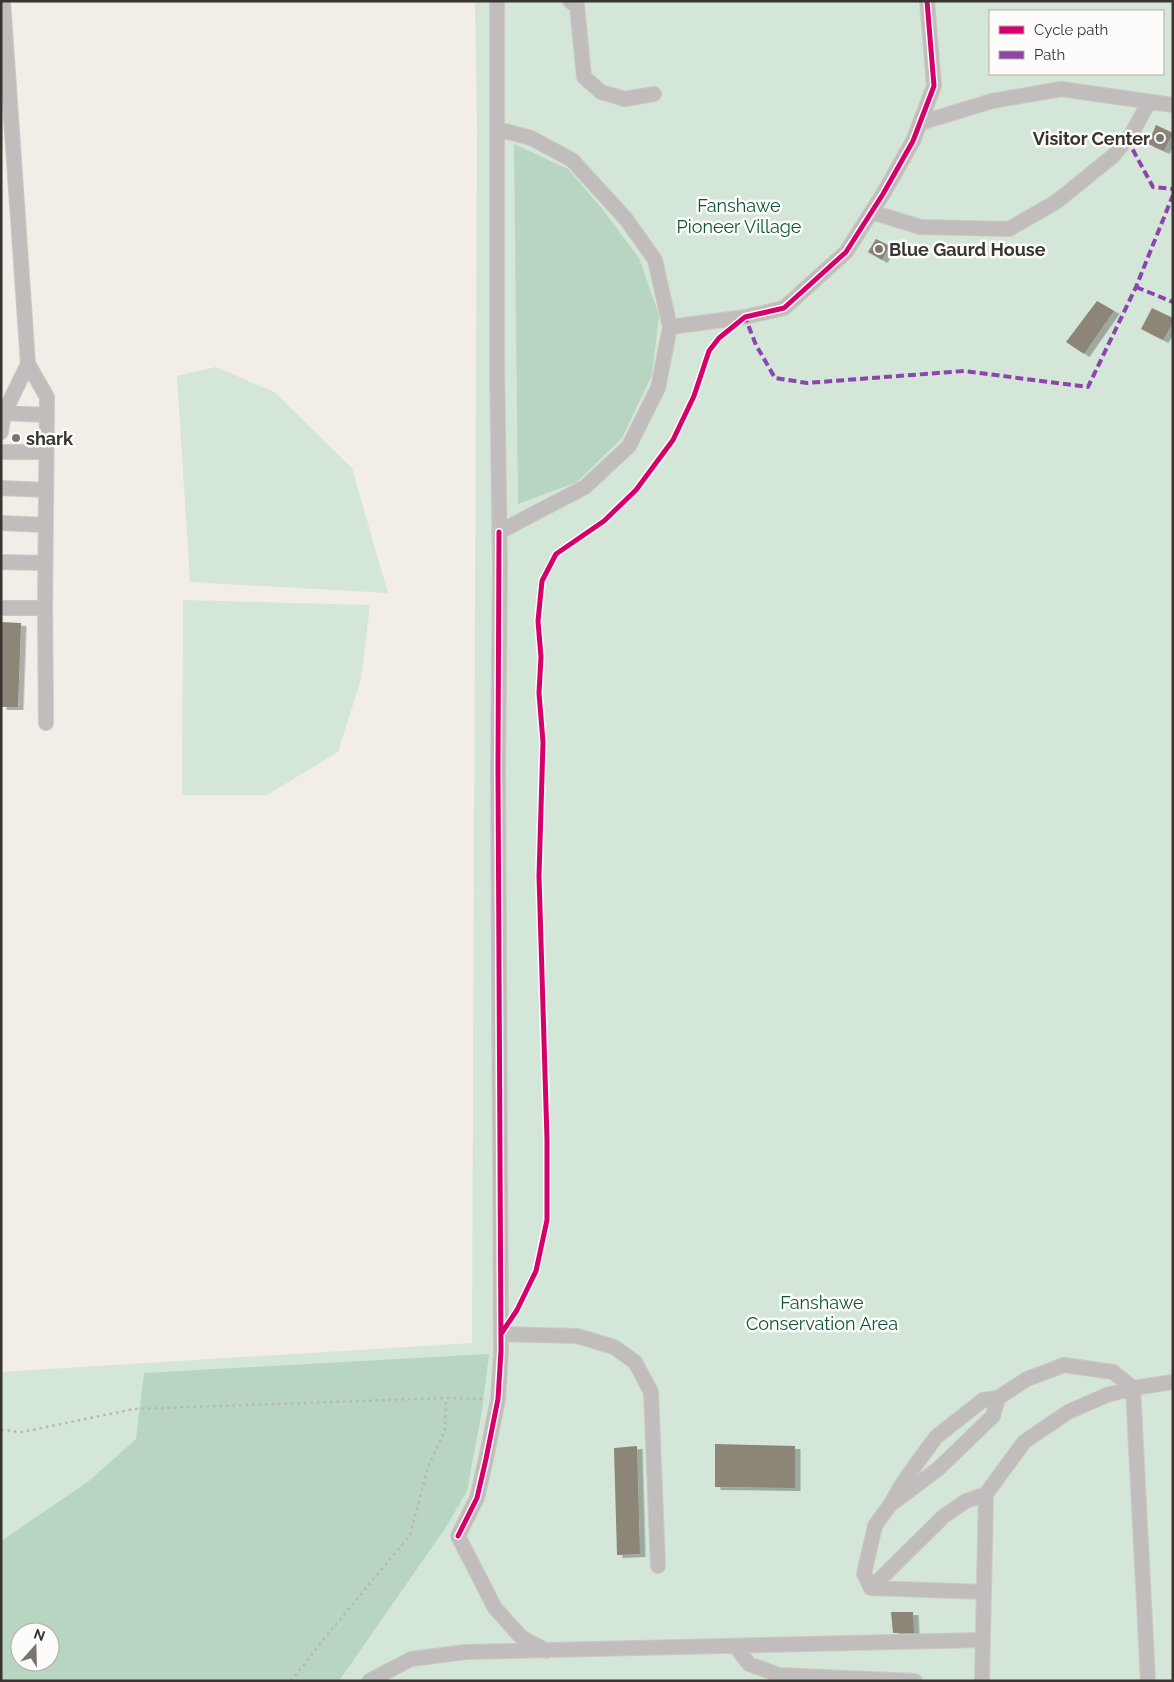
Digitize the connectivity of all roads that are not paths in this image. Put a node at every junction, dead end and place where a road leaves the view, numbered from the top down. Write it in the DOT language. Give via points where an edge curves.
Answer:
graph roads {
  1 [pos="3,1"];
  2 [pos="497,1"];
  3 [pos="927,1"];
  4 [pos="578,3"];
  5 [pos="654,94"];
  6 [pos="1149,102"];
  7 [pos="1173,105"];
  8 [pos="920,122"];
  9 [pos="498,129"];
  10 [pos="872,212"];
  11 [pos="670,327"];
  12 [pos="28,364"];
  13 [pos="4,413"];
  14 [pos="46,415"];
  15 [pos="1,432"];
  16 [pos="1,452"];
  17 [pos="46,452"];
  18 [pos="1,488"];
  19 [pos="46,490"];
  20 [pos="1,523"];
  21 [pos="46,525"];
  22 [pos="499,532"];
  23 [pos="1,562"];
  24 [pos="45,563"];
  25 [pos="1,608"];
  26 [pos="45,608"];
  27 [pos="46,723"];
  28 [pos="501,1334"];
  29 [pos="1173,1382"];
  30 [pos="1133,1388"];
  31 [pos="998,1398"];
  32 [pos="986,1494"];
  33 [pos="890,1505"];
  34 [pos="658,1566"];
  35 [pos="871,1588"];
  36 [pos="984,1592"];
  37 [pos="982,1640"];
  38 [pos="736,1646"];
  39 [pos="547,1651"];
  40 [pos="369,1681"];
  41 [pos="915,1681"];
  42 [pos="982,1681"];
  43 [pos="1148,1681"];
  1 -- 12 [label="street"];
  2 -- 9 [label="street"];
  3 -- 8 [label="street" via="934,86"];
  4 -- 5 [label="street" via="584,77 601,92 625,99"];
  6 -- 7 [label="street"];
  6 -- 8 [label="street" via="1061,89 992,101"];
  6 -- 10 [label="street" via="1132,133 1113,156 1056,202 1009,229 920,227"];
  8 -- 10 [label="street" via="913,141"];
  9 -- 11 [label="street" via="531,138 572,160 626,220 654,260"];
  9 -- 22 [label="street"];
  10 -- 11 [label="street" via="846,252 784,308"];
  11 -- 22 [label="street" via="658,388 629,446 584,487"];
  12 -- 13 [label="street"];
  12 -- 14 [label="street" via="47,397"];
  13 -- 14 [label="street"];
  13 -- 15 [label="street"];
  14 -- 17 [label="street"];
  16 -- 17 [label="street"];
  17 -- 19 [label="street"];
  18 -- 19 [label="street"];
  19 -- 21 [label="street"];
  20 -- 21 [label="street"];
  21 -- 24 [label="street"];
  22 -- 28 [label="street"];
  23 -- 24 [label="street"];
  24 -- 26 [label="street"];
  25 -- 26 [label="street"];
  26 -- 27 [label="street"];
  28 -- 34 [label="street" via="577,1336 614,1347 635,1362 652,1392"];
  28 -- 39 [label="street" via="498,1399 477,1498 458,1536 495,1608 521,1637"];
  29 -- 30 [label="street"];
  30 -- 31 [label="street" via="1113,1372 1064,1365 1027,1378"];
  30 -- 32 [label="street" via="1068,1412 1024,1442"];
  30 -- 43 [label="street"];
  31 -- 33 [label="street" via="993,1416 938,1469"];
  31 -- 33 [label="street" via="983,1400 936,1437"];
  32 -- 35 [label="street" via="966,1501 944,1516"];
  32 -- 36 [label="street"];
  33 -- 35 [label="street" via="874,1526 864,1574"];
  35 -- 36 [label="street"];
  36 -- 37 [label="street"];
  37 -- 38 [label="street"];
  37 -- 42 [label="street"];
  38 -- 39 [label="street"];
  38 -- 41 [label="street" via="749,1664 779,1675"];
  39 -- 40 [label="street" via="466,1652 411,1659"];
}
